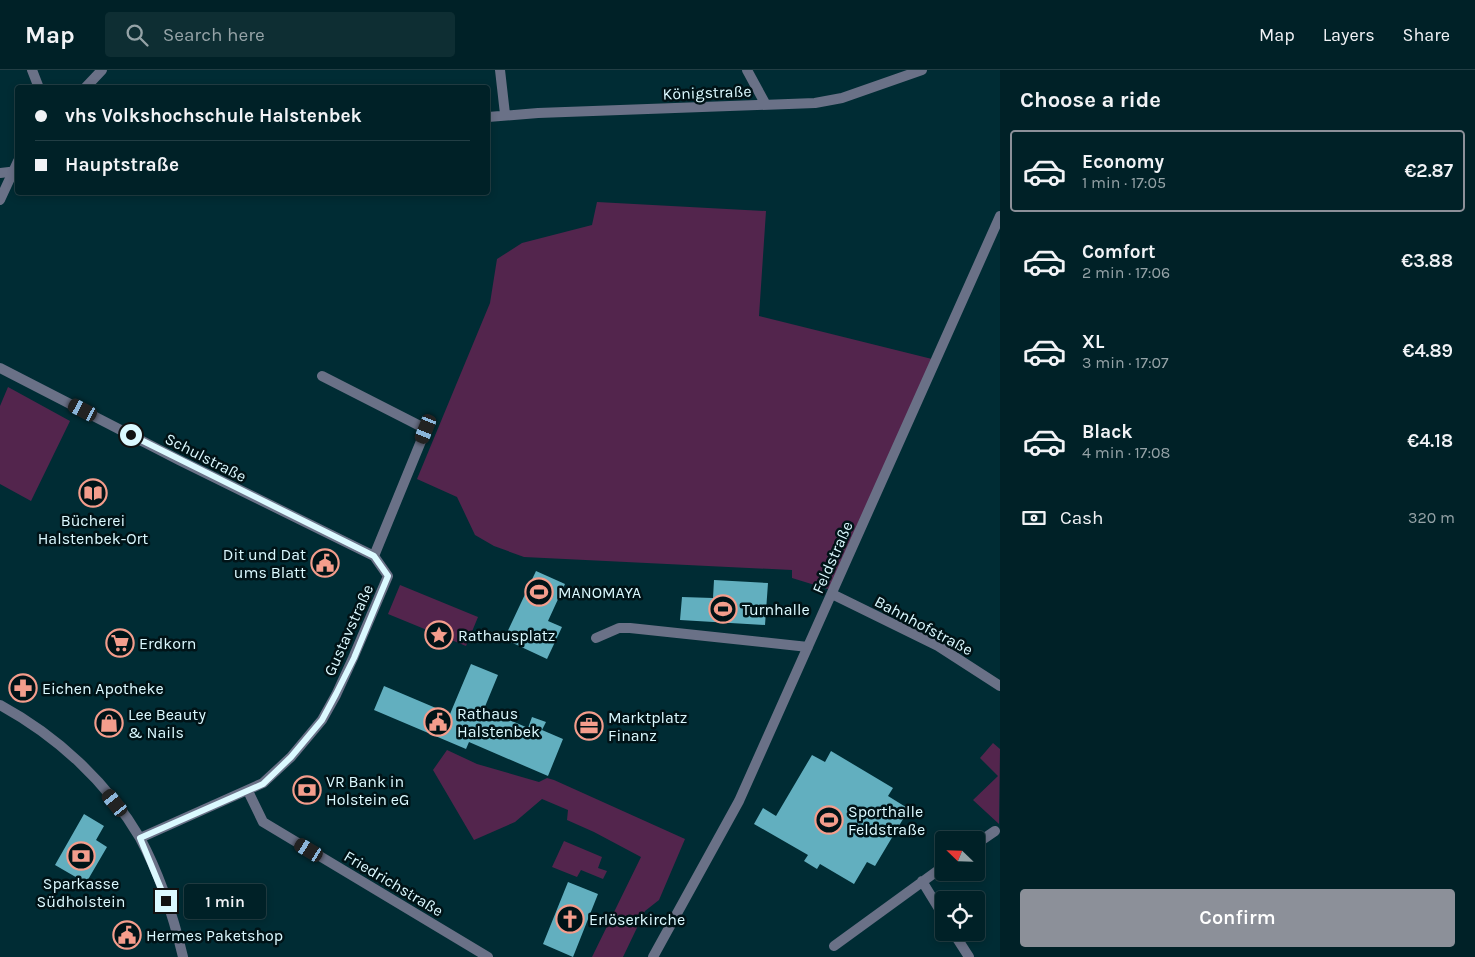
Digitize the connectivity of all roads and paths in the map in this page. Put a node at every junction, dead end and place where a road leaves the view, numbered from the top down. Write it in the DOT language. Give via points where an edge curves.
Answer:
graph roads {
  1 [pos="32,70"];
  2 [pos="102,70"];
  3 [pos="500,70"];
  4 [pos="747,70"];
  5 [pos="922,70"];
  6 [pos="38,85"];
  7 [pos="88,85"];
  8 [pos="766,105"];
  9 [pos="505,114"];
  10 [pos="490,117"];
  11 [pos="15,171"];
  12 [pos="0,173"];
  13 [pos="0,200"];
  14 [pos="1000,216"];
  15 [pos="0,368"];
  16 [pos="322,376"];
  17 [pos="374,556"];
  18 [pos="832,594"];
  19 [pos="596,638"];
  20 [pos="808,647"];
  21 [pos="1000,686"];
  22 [pos="0,705"];
  23 [pos="248,791"];
  24 [pos="996,831"];
  25 [pos="140,838"];
  26 [pos="985,838"];
  27 [pos="935,873"];
  28 [pos="922,882"];
  29 [pos="935,903"];
  30 [pos="959,941"];
  31 [pos="834,946"];
  32 [pos="183,957"];
  33 [pos="488,957"];
  34 [pos="653,957"];
  35 [pos="969,957"];
  1 -- 6 [label="street"];
  2 -- 7 [label="street"];
  3 -- 9 [label="street"];
  4 -- 8 [label="street"];
  5 -- 8 [label="street, Königstraße" via="842,98 815,103"];
  8 -- 9 [label="street, Königstraße"];
  9 -- 10 [label="street, Königstraße"];
  11 -- 12 [label="street"];
  11 -- 13 [label="street"];
  14 -- 18 [label="street, Feldstraße"];
  15 -- 17 [label="street, Schulstraße"];
  16 -- 17 [label="street" via="426,429"];
  17 -- 23 [label="street, Gustavstraße" via="388,576 336,694 322,720 291,757 263,784"];
  18 -- 20 [label="street, Feldstraße"];
  18 -- 21 [label="street, Bahnhofstraße" via="938,646"];
  19 -- 20 [label="street" via="619,628 630,628"];
  20 -- 34 [label="street, Feldstraße" via="739,801"];
  22 -- 25 [label="street" via="26,719 69,752 115,803"];
  23 -- 25 [label="street, Gustavstraße"];
  23 -- 33 [label="street, Friedrichstraße" via="262,822"];
  24 -- 26 [label="street"];
  25 -- 32 [label="street" via="174,923"];
  27 -- 28 [label="street"];
  28 -- 29 [label="street"];
  28 -- 31 [label="street"];
  30 -- 35 [label="street"];
}
